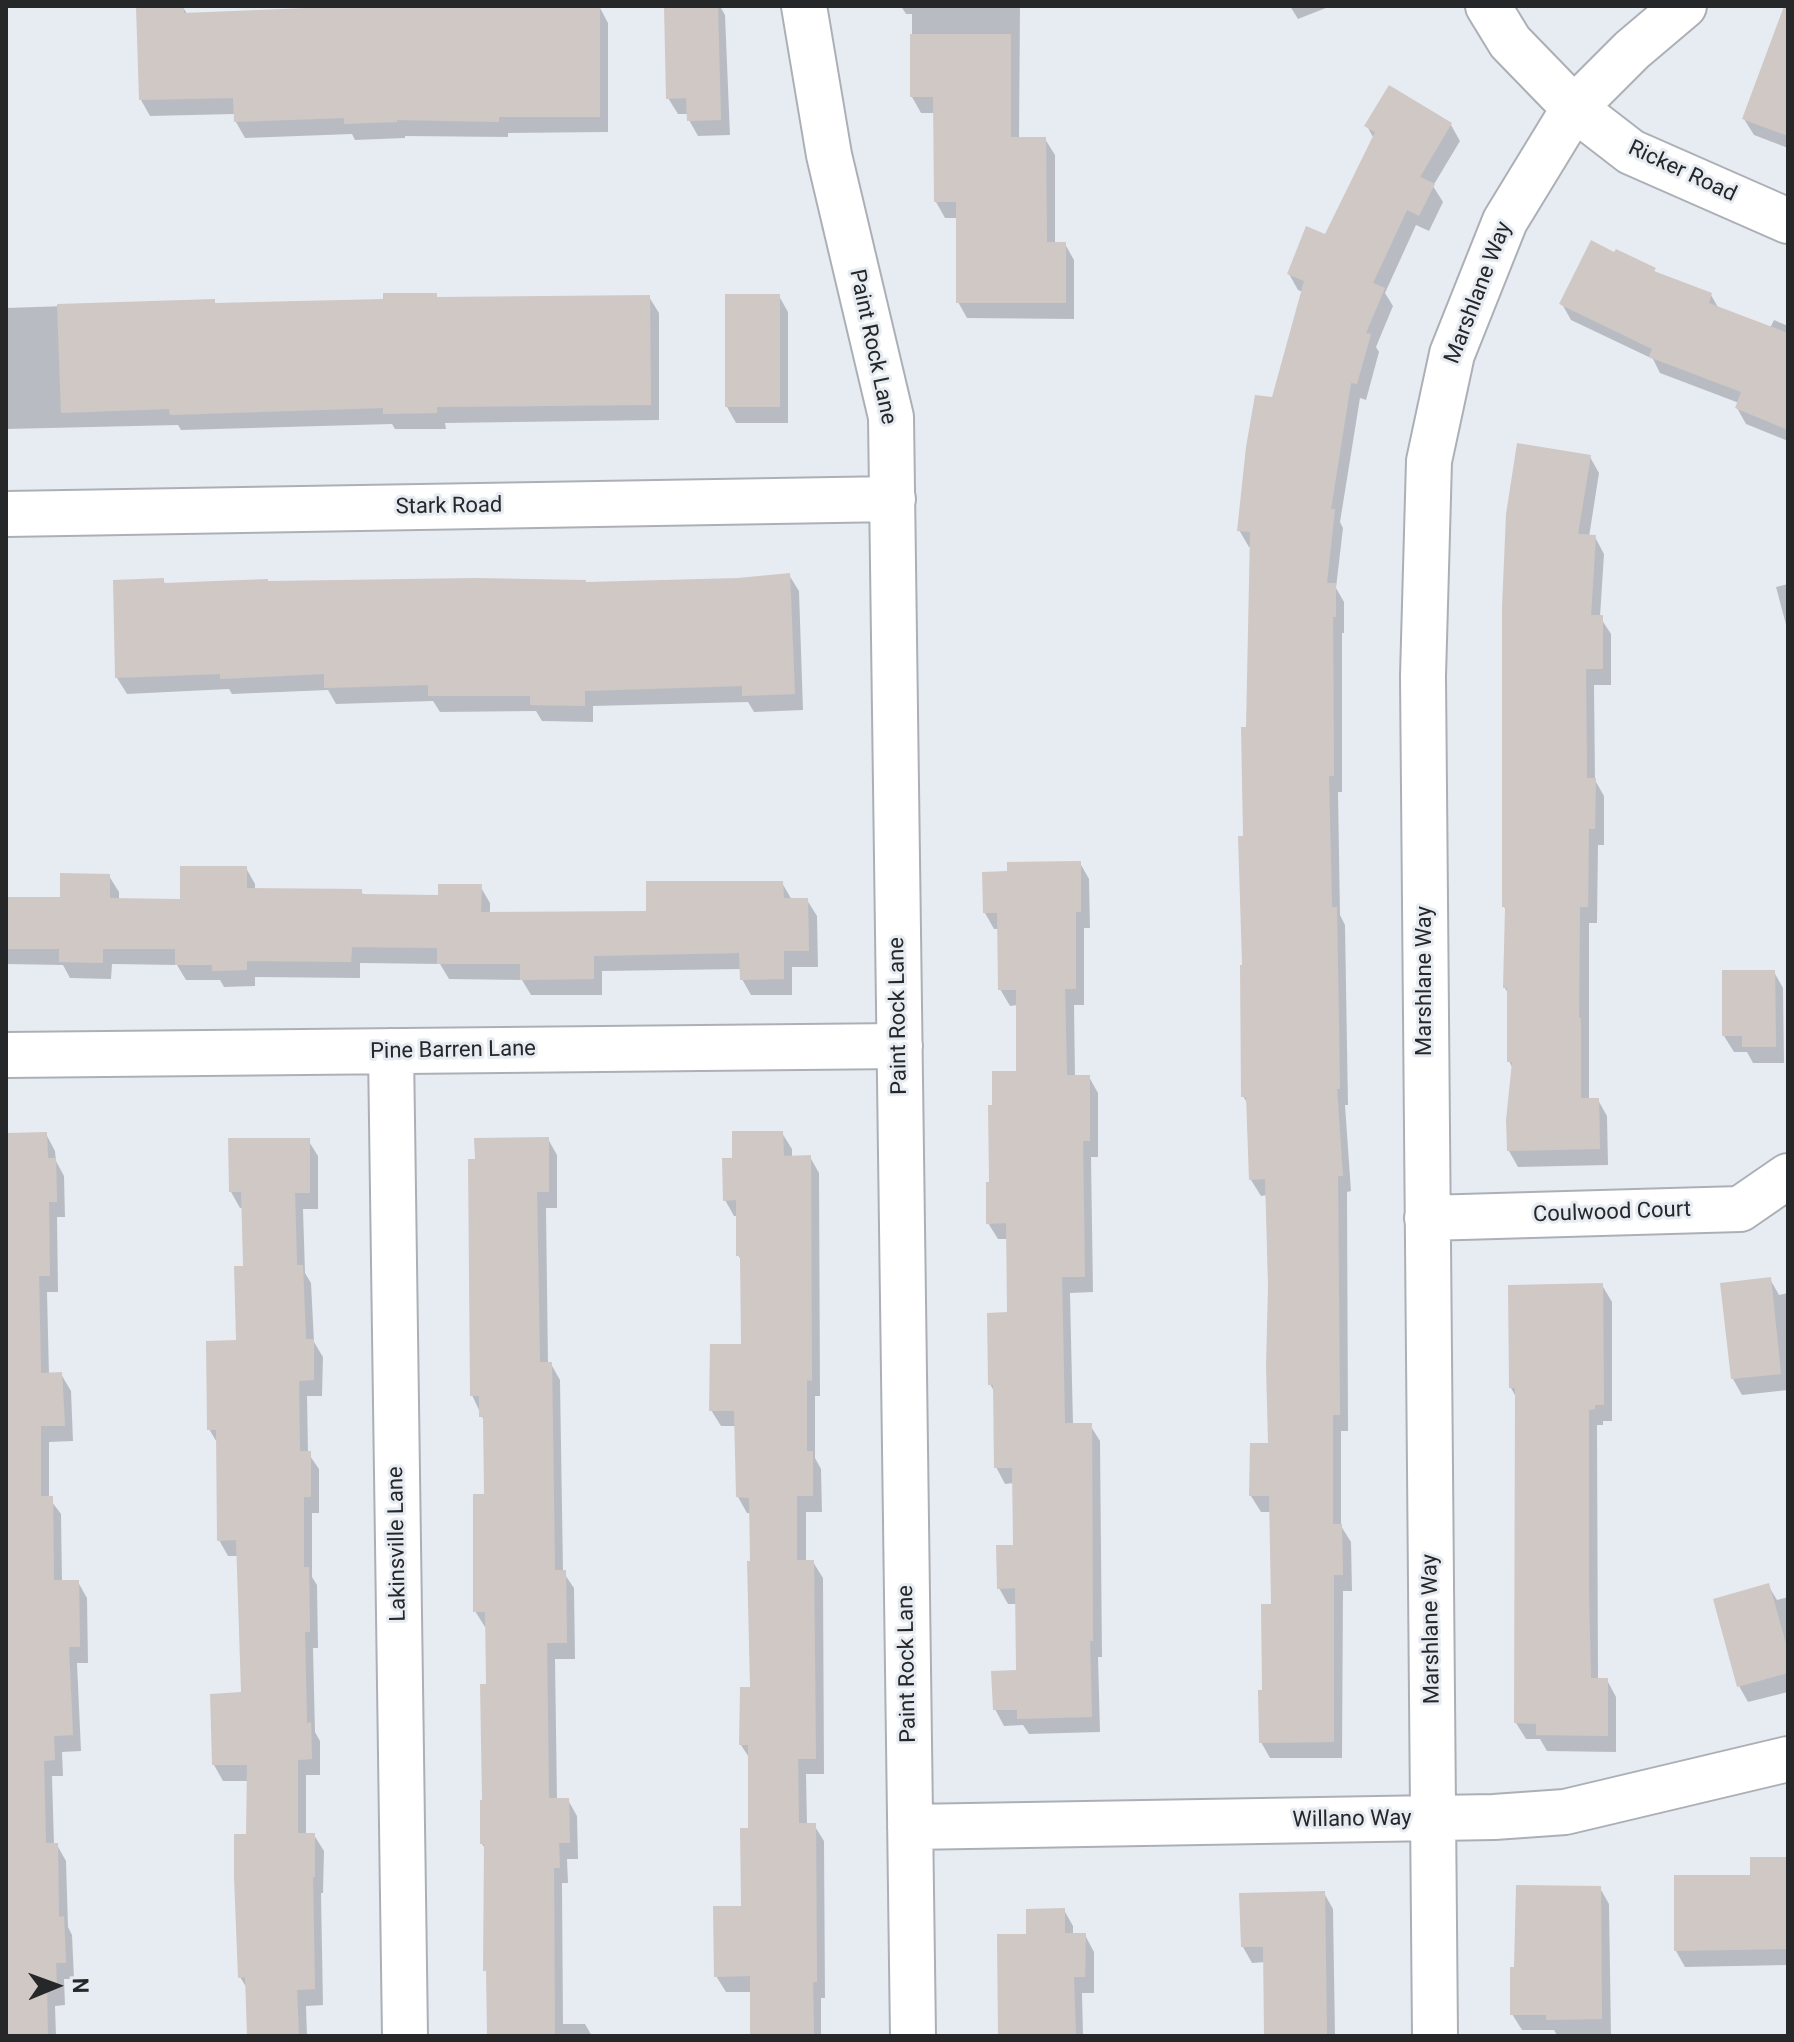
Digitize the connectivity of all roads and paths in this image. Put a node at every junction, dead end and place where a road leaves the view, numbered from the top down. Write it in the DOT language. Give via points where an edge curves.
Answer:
graph roads {
  1 [pos="804,6"];
  2 [pos="1488,6"];
  3 [pos="1684,6"];
  4 [pos="1574,108"];
  5 [pos="1788,221"];
  6 [pos="893,499"];
  7 [pos="6,514"];
  8 [pos="900,1046"];
  9 [pos="391,1051"];
  10 [pos="6,1055"];
  11 [pos="1788,1176"];
  12 [pos="1427,1218"];
  13 [pos="1788,1759"];
  14 [pos="1434,1819"];
  15 [pos="910,1827"];
  16 [pos="405,2036"];
  17 [pos="913,2036"];
  18 [pos="1435,2036"];
  1 -- 6 [label="street, Paint Rock Lane" via="829,155 891,417"];
  2 -- 4 [label="street, Ricker Road" via="1510,42"];
  3 -- 4 [label="street, Marshlane Way"];
  4 -- 5 [label="street, Ricker Road" via="1631,152"];
  4 -- 12 [label="street, Marshlane Way" via="1505,221 1452,354 1429,461 1423,676"];
  6 -- 7 [label="street, Stark Road"];
  6 -- 8 [label="street, Paint Rock Lane"];
  8 -- 9 [label="street, Pine Barren Lane"];
  8 -- 15 [label="street, Paint Rock Lane"];
  9 -- 10 [label="street, Pine Barren Lane"];
  9 -- 16 [label="street, Lakinsville Lane"];
  11 -- 12 [label="street, Coulwood Court" via="1740,1209"];
  12 -- 14 [label="street, Marshlane Way"];
  13 -- 14 [label="street, Willano Way" via="1565,1812"];
  14 -- 15 [label="street, Willano Way"];
  14 -- 18 [label="street, Marshlane Way"];
  15 -- 17 [label="street, Paint Rock Lane"];
}
